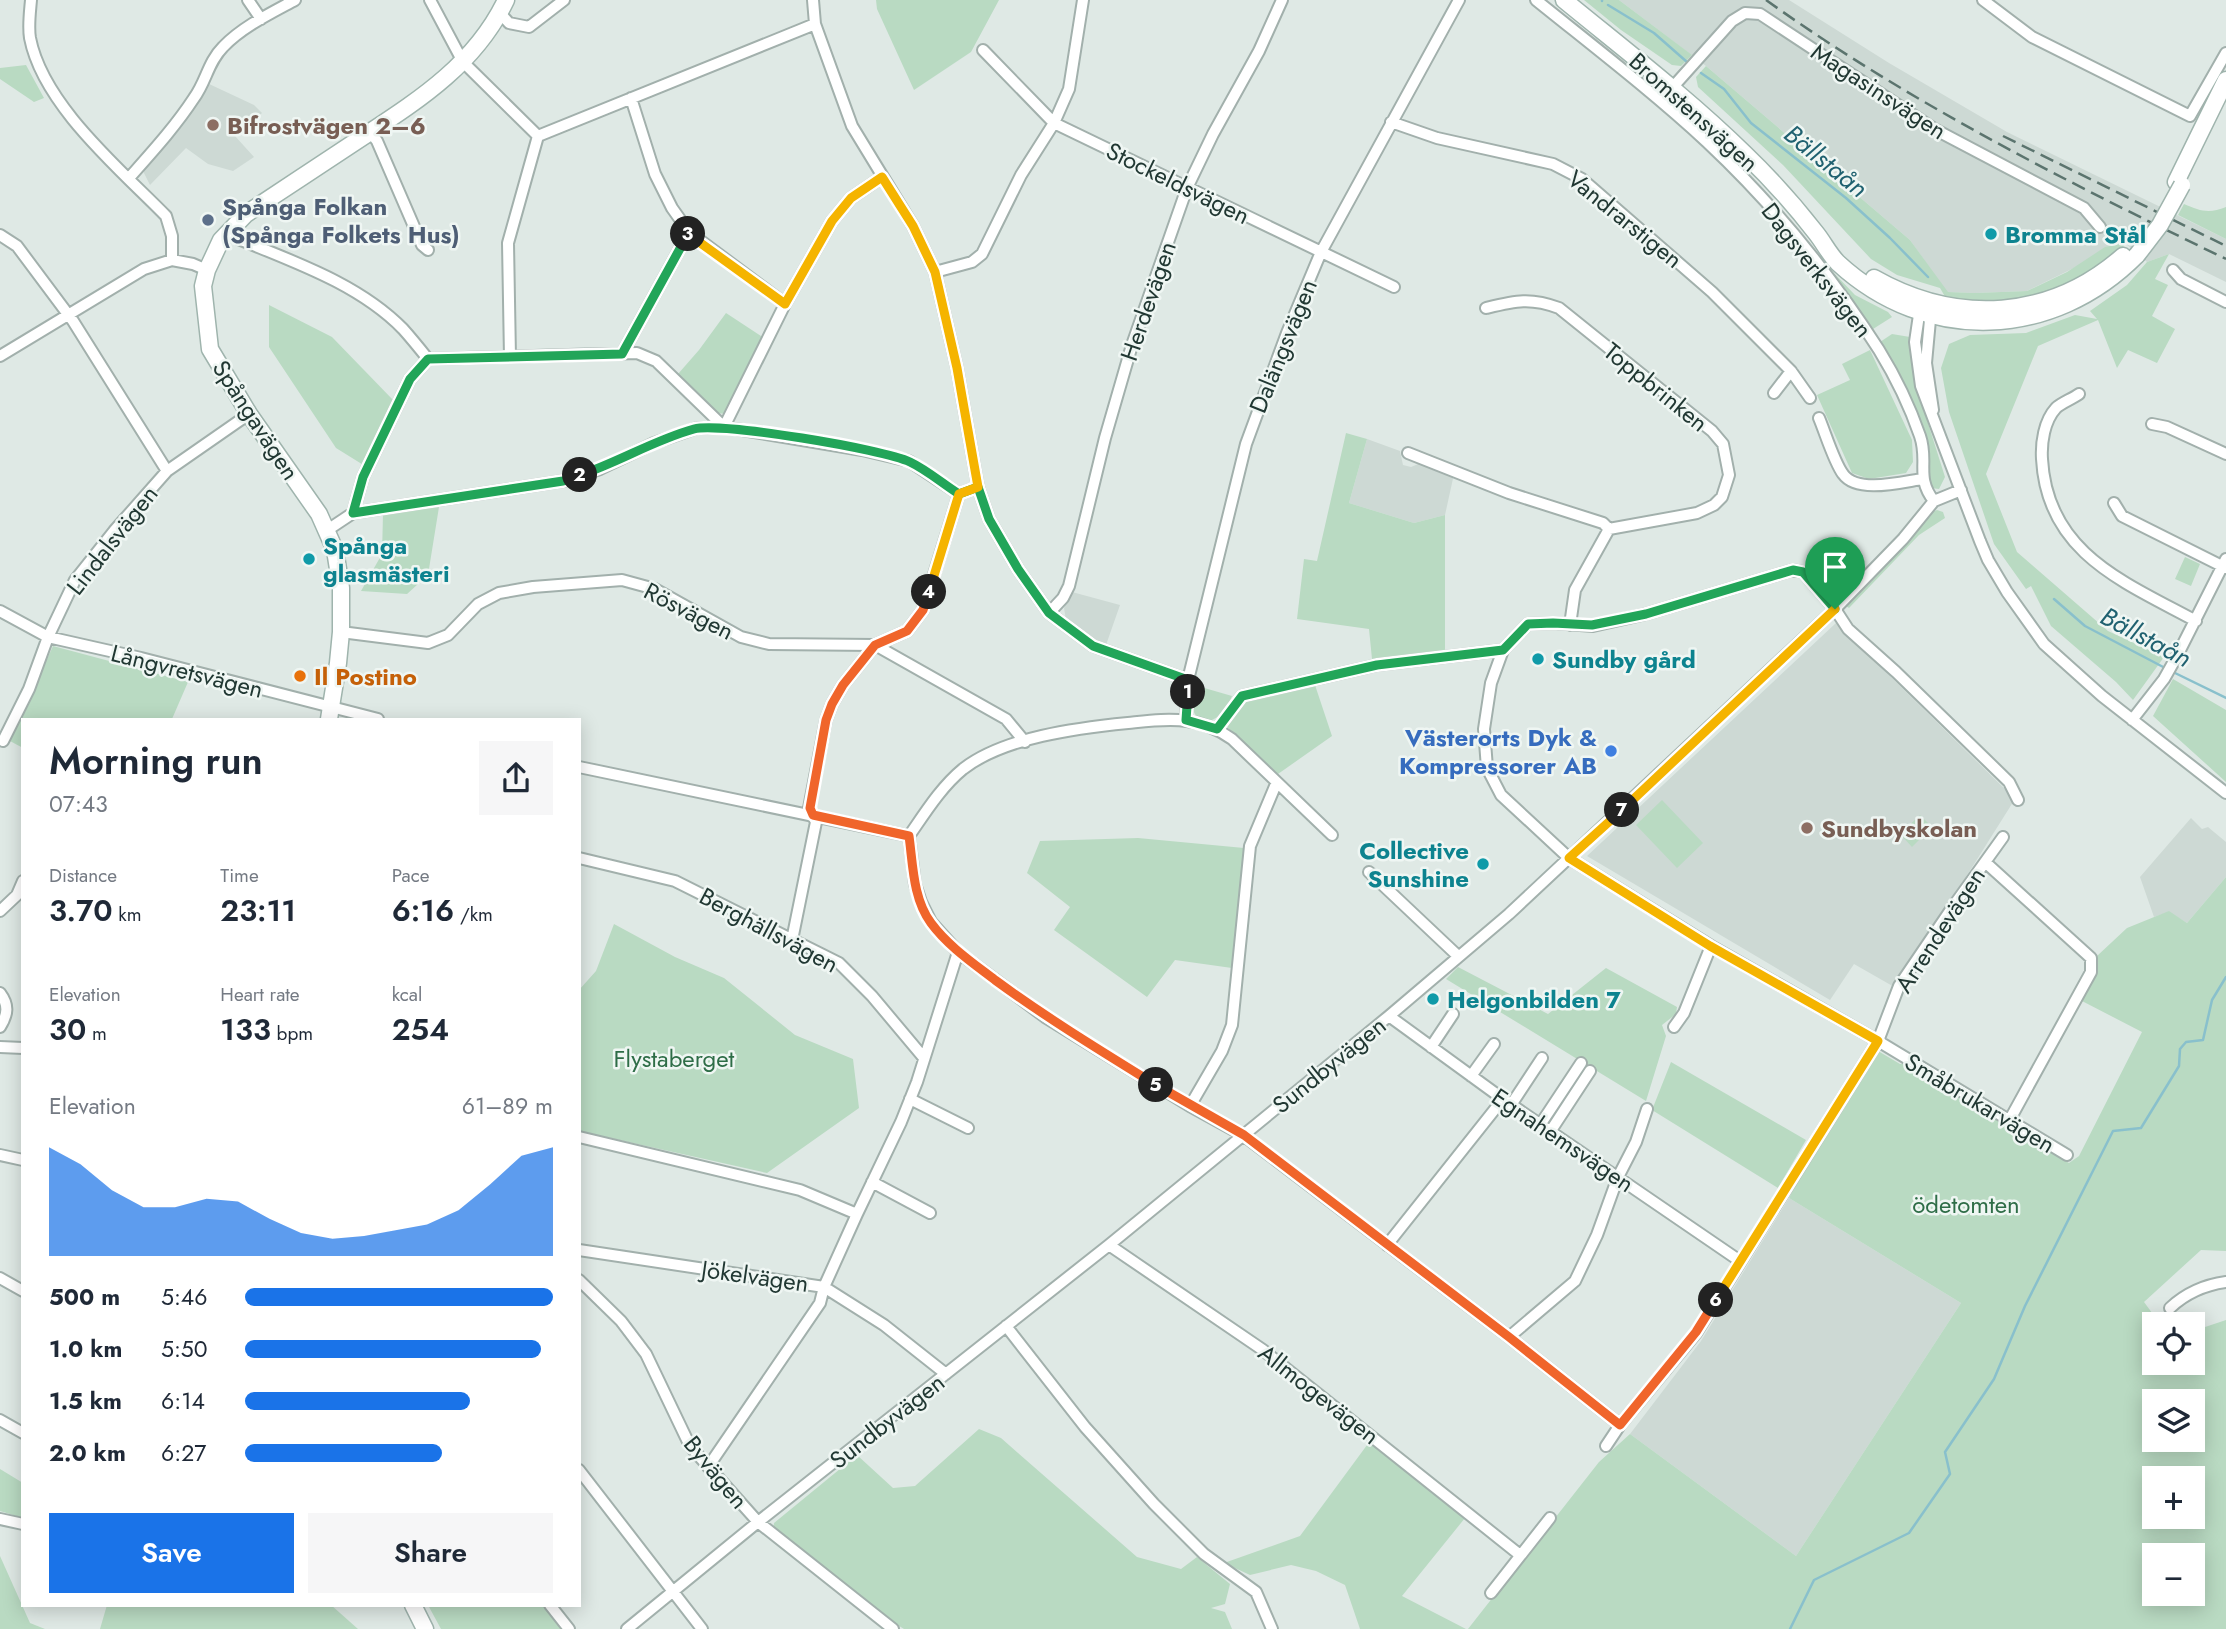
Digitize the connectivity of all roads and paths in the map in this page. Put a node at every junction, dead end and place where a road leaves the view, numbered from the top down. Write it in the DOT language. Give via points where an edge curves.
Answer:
graph roads {
  1 [pos="31,0"];
  2 [pos="248,0"];
  3 [pos="296,0"];
  4 [pos="430,0"];
  5 [pos="564,0"];
  6 [pos="813,0"];
  7 [pos="1083,0"];
  8 [pos="1282,0"];
  9 [pos="1460,0"];
  10 [pos="1536,0"];
  11 [pos="1564,0"];
  12 [pos="1983,0"];
  13 [pos="503,7"];
  14 [pos="261,19"];
  15 [pos="815,24"];
  16 [pos="983,50"];
  17 [pos="2226,53"];
  18 [pos="463,62"];
  19 [pos="2226,80"];
  20 [pos="1672,88"];
  21 [pos="631,98"];
  22 [pos="2226,107"];
  23 [pos="1391,122"];
  24 [pos="1054,123"];
  25 [pos="370,132"];
  26 [pos="538,136"];
  27 [pos="882,177"];
  28 [pos="129,178"];
  29 [pos="2179,183"];
  30 [pos="1187,188"];
  31 [pos="2101,227"];
  32 [pos="227,232"];
  33 [pos="689,232"];
  34 [pos="0,235"];
  35 [pos="428,250"];
  36 [pos="1321,252"];
  37 [pos="172,260"];
  38 [pos="207,270"];
  39 [pos="2174,270"];
  40 [pos="935,272"];
  41 [pos="1394,287"];
  42 [pos="2226,302"];
  43 [pos="785,304"];
  44 [pos="1926,307"];
  45 [pos="1486,308"];
  46 [pos="68,314"];
  47 [pos="622,354"];
  48 [pos="0,356"];
  49 [pos="510,357"];
  50 [pos="428,359"];
  51 [pos="1791,371"];
  52 [pos="1774,393"];
  53 [pos="2079,394"];
  54 [pos="1811,398"];
  55 [pos="248,414"];
  56 [pos="1819,418"];
  57 [pos="2152,424"];
  58 [pos="724,428"];
  59 [pos="1408,453"];
  60 [pos="2226,454"];
  61 [pos="167,471"];
  62 [pos="1922,479"];
  63 [pos="978,487"];
  64 [pos="1961,490"];
  65 [pos="959,494"];
  66 [pos="1934,500"];
  67 [pos="2114,502"];
  68 [pos="353,513"];
  69 [pos="1609,529"];
  70 [pos="326,531"];
  71 [pos="2225,565"];
  72 [pos="1835,609"];
  73 [pos="0,611"];
  74 [pos="1049,613"];
  75 [pos="2196,621"];
  76 [pos="1570,625"];
  77 [pos="341,632"];
  78 [pos="48,637"];
  79 [pos="875,645"];
  80 [pos="1503,650"];
  81 [pos="1188,680"];
  82 [pos="330,713"];
  83 [pos="370,718"];
  84 [pos="1186,720"];
  85 [pos="2132,720"];
  86 [pos="1217,729"];
  87 [pos="3,741"];
  88 [pos="1025,742"];
  89 [pos="581,767"];
  90 [pos="1276,783"];
  91 [pos="2226,793"];
  92 [pos="2018,800"];
  93 [pos="813,815"];
  94 [pos="1332,835"];
  95 [pos="909,836"];
  96 [pos="2003,837"];
  97 [pos="581,858"];
  98 [pos="1569,858"];
  99 [pos="1985,862"];
  100 [pos="1369,872"];
  101 [pos="21,886"];
  102 [pos="0,911"];
  103 [pos="792,940"];
  104 [pos="1710,946"];
  105 [pos="958,952"];
  106 [pos="1458,957"];
  107 [pos="0,993"];
  108 [pos="1454,1014"];
  109 [pos="1389,1016"];
  110 [pos="0,1027"];
  111 [pos="1674,1027"];
  112 [pos="1878,1041"];
  113 [pos="1494,1044"];
  114 [pos="0,1047"];
  115 [pos="1431,1047"];
  116 [pos="21,1048"];
  117 [pos="924,1058"];
  118 [pos="1542,1058"];
  119 [pos="1586,1067"];
  120 [pos="1471,1076"];
  121 [pos="910,1099"];
  122 [pos="1507,1102"];
  123 [pos="1190,1106"];
  124 [pos="1647,1109"];
  125 [pos="2009,1121"];
  126 [pos="968,1128"];
  127 [pos="1545,1128"];
  128 [pos="1244,1135"];
  129 [pos="581,1137"];
  130 [pos="2067,1154"];
  131 [pos="0,1155"];
  132 [pos="21,1160"];
  133 [pos="1618,1177"];
  134 [pos="872,1182"];
  135 [pos="930,1213"];
  136 [pos="857,1214"];
  137 [pos="1110,1245"];
  138 [pos="1387,1245"];
  139 [pos="584,1251"];
  140 [pos="1740,1261"];
  141 [pos="0,1278"];
  142 [pos="581,1282"];
  143 [pos="2226,1282"];
  144 [pos="824,1286"];
  145 [pos="21,1290"];
  146 [pos="2170,1308"];
  147 [pos="1006,1326"];
  148 [pos="1509,1337"];
  149 [pos="946,1374"];
  150 [pos="0,1420"];
  151 [pos="1620,1425"];
  152 [pos="21,1432"];
  153 [pos="1606,1446"];
  154 [pos="708,1467"];
  155 [pos="581,1473"];
  156 [pos="1550,1518"];
  157 [pos="0,1519"];
  158 [pos="758,1522"];
  159 [pos="21,1524"];
  160 [pos="1520,1555"];
  161 [pos="672,1593"];
  162 [pos="1491,1593"];
  163 [pos="413,1607"];
  164 [pos="552,1607"];
  165 [pos="425,1629"];
  166 [pos="569,1629"];
  167 [pos="627,1629"];
  168 [pos="702,1629"];
  169 [pos="893,1629"];
  170 [pos="1272,1629"];
  1 -- 28 [label="street" via="30,37 44,78 70,117"];
  2 -- 14 [label="street"];
  3 -- 14 [label="street"];
  4 -- 18 [label="street"];
  5 -- 13 [label="street" via="529,27 509,23"];
  6 -- 15 [label="street"];
  7 -- 24 [label="street" via="1069,89"];
  8 -- 30 [label="street, Herdevägen"];
  9 -- 23 [label="street, Dalängsvägen"];
  10 -- 62 [label="street, Dagsverksvägen" via="1707,142 1773,209 1883,356 1920,437"];
  11 -- 20 [label="street, Bromstensvägen"];
  12 -- 17 [label="street" via="2032,37 2190,116"];
  13 -- 18 [label="street, Spångavägen"];
  14 -- 28 [label="street" via="213,58 196,96"];
  15 -- 21 [label="street"];
  15 -- 27 [label="street" via="852,126"];
  16 -- 24 [label="street, Stockeldsvägen"];
  18 -- 25 [label="street, Spångavägen" via="432,91"];
  18 -- 26 [label="street"];
  19 -- 29 [label="street, Bromstensvägen"];
  20 -- 31 [label="street, Magasinsvägen" via="1732,20 1745,13 1760,14 1936,130 2084,208"];
  20 -- 44 [label="street, Bromstensvägen" via="1746,155 1831,256 1899,304"];
  21 -- 26 [label="street"];
  21 -- 33 [label="street" via="655,174"];
  22 -- 29 [label="street, Bromstensvägen"];
  23 -- 36 [label="street, Dalängsvägen"];
  23 -- 51 [label="street, Vandrarstigen" via="1437,138 1553,164 1582,179 1712,292"];
  24 -- 30 [label="street, Stockeldsvägen"];
  24 -- 40 [label="street" via="1021,175 982,254 972,262"];
  25 -- 32 [label="street, Spångavägen" via="246,214"];
  25 -- 35 [label="street"];
  26 -- 49 [label="street" via="508,243"];
  27 -- 40 [label="street"];
  27 -- 43 [label="street" via="851,198 832,221"];
  28 -- 37 [label="street" via="166,216"];
  29 -- 44 [label="street, Bromstensvägen" via="2134,252 2094,278 2025,306 1982,310"];
  30 -- 36 [label="street, Stockeldsvägen"];
  30 -- 74 [label="street, Herdevägen" via="1132,345 1069,586"];
  32 -- 38 [label="street, Spångavägen"];
  32 -- 50 [label="street" via="335,280 372,303 403,329"];
  33 -- 43 [label="street"];
  33 -- 47 [label="street"];
  34 -- 46 [label="street" via="17,246"];
  36 -- 41 [label="street, Stockeldsvägen"];
  36 -- 81 [label="street, Dalängsvägen" via="1254,416"];
  37 -- 38 [label="street"];
  37 -- 46 [label="street" via="144,269"];
  38 -- 55 [label="street, Spångavägen" via="203,286 209,349"];
  39 -- 42 [label="street" via="2181,279"];
  40 -- 63 [label="street"];
  43 -- 58 [label="street"];
  44 -- 64 [label="street" via="1926,363 1934,420"];
  45 -- 69 [label="street, Toppbrinken" via="1539,300 1559,308 1723,444 1729,475 1722,497 1714,505 1704,512"];
  46 -- 48 [label="street"];
  46 -- 61 [label="street"];
  47 -- 49 [label="street"];
  47 -- 58 [label="street" via="638,353 656,360"];
  49 -- 50 [label="street"];
  50 -- 68 [label="street" via="410,379 363,477"];
  51 -- 52 [label="street"];
  51 -- 54 [label="street, Vandrarstigen"];
  53 -- 75 [label="street" via="2056,408 2045,426 2043,479 2052,510 2092,560"];
  55 -- 61 [label="street, Lindalsvägen"];
  55 -- 70 [label="street, Spångavägen" via="319,514"];
  56 -- 62 [label="street" via="1843,475 1853,482 1881,485"];
  57 -- 60 [label="street"];
  58 -- 65 [label="street" via="909,461"];
  58 -- 68 [label="street" via="697,428 563,481"];
  59 -- 69 [label="street"];
  61 -- 78 [label="street, Lindalsvägen" via="75,580"];
  62 -- 66 [label="street, Dagsverksvägen"];
  63 -- 65 [label="street"];
  63 -- 74 [label="street" via="989,519"];
  64 -- 66 [label="street"];
  64 -- 85 [label="street" via="1988,560 2044,644"];
  65 -- 79 [label="street" via="923,610 907,631"];
  66 -- 72 [label="street, Sundbyvägen"];
  67 -- 71 [label="street" via="2122,516"];
  68 -- 70 [label="street"];
  69 -- 76 [label="street" via="1575,590"];
  70 -- 77 [label="street, Spångavägen" via="335,550 341,588"];
  71 -- 75 [label="street"];
  72 -- 76 [label="street, Småbrukarvägen" via="1803,572 1793,570 1646,614"];
  72 -- 92 [label="street" via="1848,629 2009,782"];
  72 -- 98 [label="street, Sundbyvägen"];
  73 -- 78 [label="street, Långvretsvägen"];
  74 -- 81 [label="street" via="1093,646"];
  75 -- 85 [label="street" via="2164,679"];
  76 -- 80 [label="street, Småbrukarvägen" via="1528,624"];
  77 -- 79 [label="street, Rösvägen" via="428,643 449,635 478,604 499,593 622,580 655,589 741,637 769,644"];
  77 -- 82 [label="street, Spångavägen"];
  78 -- 82 [label="street, Långvretsvägen" via="141,658"];
  78 -- 87 [label="street, Lindalsvägen"];
  79 -- 88 [label="street, Rösvägen" via="1006,719"];
  79 -- 93 [label="street" via="843,685 826,720 810,808"];
  80 -- 86 [label="street" via="1377,665 1242,696"];
  80 -- 98 [label="street, Småbrukarvägen" via="1491,684 1484,729 1487,768 1501,795"];
  81 -- 84 [label="street, Dalängsvägen"];
  82 -- 83 [label="street, Långvretsvägen"];
  84 -- 86 [label="street"];
  84 -- 88 [label="street" via="1067,729"];
  85 -- 91 [label="street"];
  86 -- 90 [label="street"];
  88 -- 95 [label="street" via="998,750 964,769"];
  89 -- 93 [label="street"];
  90 -- 94 [label="street"];
  90 -- 123 [label="street" via="1250,846 1232,1025"];
  93 -- 95 [label="street"];
  93 -- 103 [label="street" via="816,822"];
  95 -- 105 [label="street" via="921,902 931,922"];
  96 -- 99 [label="street, Arrendevägen"];
  97 -- 103 [label="street, Berghällsvägen" via="675,881"];
  98 -- 104 [label="street, Småbrukarvägen"];
  98 -- 106 [label="street, Sundbyvägen"];
  99 -- 112 [label="street, Arrendevägen" via="1899,986"];
  99 -- 125 [label="street" via="2091,958 2091,972"];
  100 -- 106 [label="street"];
  101 -- 102 [label="street"];
  103 -- 117 [label="street, Berghällsvägen" via="839,963"];
  104 -- 111 [label="street"];
  104 -- 112 [label="street, Småbrukarvägen"];
  105 -- 117 [label="street"];
  105 -- 123 [label="street" via="1045,1017"];
  106 -- 109 [label="street, Sundbyvägen"];
  107 -- 110 [label="street" via="7,1012"];
  108 -- 115 [label="street"];
  109 -- 115 [label="street, Egnahemsvägen"];
  109 -- 128 [label="street, Sundbyvägen"];
  112 -- 125 [label="street, Småbrukarvägen"];
  112 -- 140 [label="street, Arrendevägen"];
  113 -- 120 [label="street"];
  114 -- 116 [label="street"];
  115 -- 120 [label="street, Egnahemsvägen"];
  117 -- 121 [label="street"];
  118 -- 122 [label="street"];
  119 -- 127 [label="street"];
  120 -- 122 [label="street, Egnahemsvägen"];
  121 -- 126 [label="street"];
  121 -- 134 [label="street"];
  122 -- 127 [label="street, Egnahemsvägen"];
  122 -- 138 [label="street"];
  123 -- 128 [label="street"];
  124 -- 133 [label="street"];
  125 -- 130 [label="street, Småbrukarvägen"];
  127 -- 133 [label="street, Egnahemsvägen"];
  128 -- 137 [label="street, Sundbyvägen"];
  128 -- 138 [label="street"];
  129 -- 136 [label="street" via="800,1190"];
  131 -- 132 [label="street"];
  133 -- 140 [label="street, Egnahemsvägen"];
  133 -- 148 [label="street" via="1575,1281"];
  134 -- 135 [label="street"];
  134 -- 136 [label="street"];
  136 -- 144 [label="street"];
  137 -- 147 [label="street, Sundbyvägen"];
  137 -- 160 [label="street, Allmogevägen" via="1263,1350"];
  138 -- 148 [label="street"];
  139 -- 144 [label="street, Jökelvägen"];
  140 -- 151 [label="street, Arrendevägen" via="1696,1332"];
  141 -- 145 [label="street"];
  142 -- 154 [label="street, Byvägen" via="621,1321 646,1354 690,1446"];
  143 -- 146 [label="street" via="2184,1295"];
  144 -- 149 [label="street, Jökelvägen"];
  144 -- 154 [label="street" via="820,1303"];
  147 -- 149 [label="street, Sundbyvägen"];
  147 -- 170 [label="street" via="1085,1427 1154,1504 1204,1555 1255,1592"];
  148 -- 151 [label="street"];
  149 -- 158 [label="street, Sundbyvägen"];
  150 -- 152 [label="street"];
  151 -- 153 [label="street, Arrendevägen"];
  154 -- 158 [label="street, Byvägen"];
  155 -- 161 [label="street"];
  156 -- 160 [label="street"];
  157 -- 159 [label="street"];
  158 -- 161 [label="street, Sundbyvägen"];
  158 -- 169 [label="street, Byvägen"];
  160 -- 162 [label="street"];
  161 -- 167 [label="street, Sundbyvägen"];
  161 -- 168 [label="street"];
  163 -- 165 [label="street"];
  164 -- 166 [label="street"];
}
